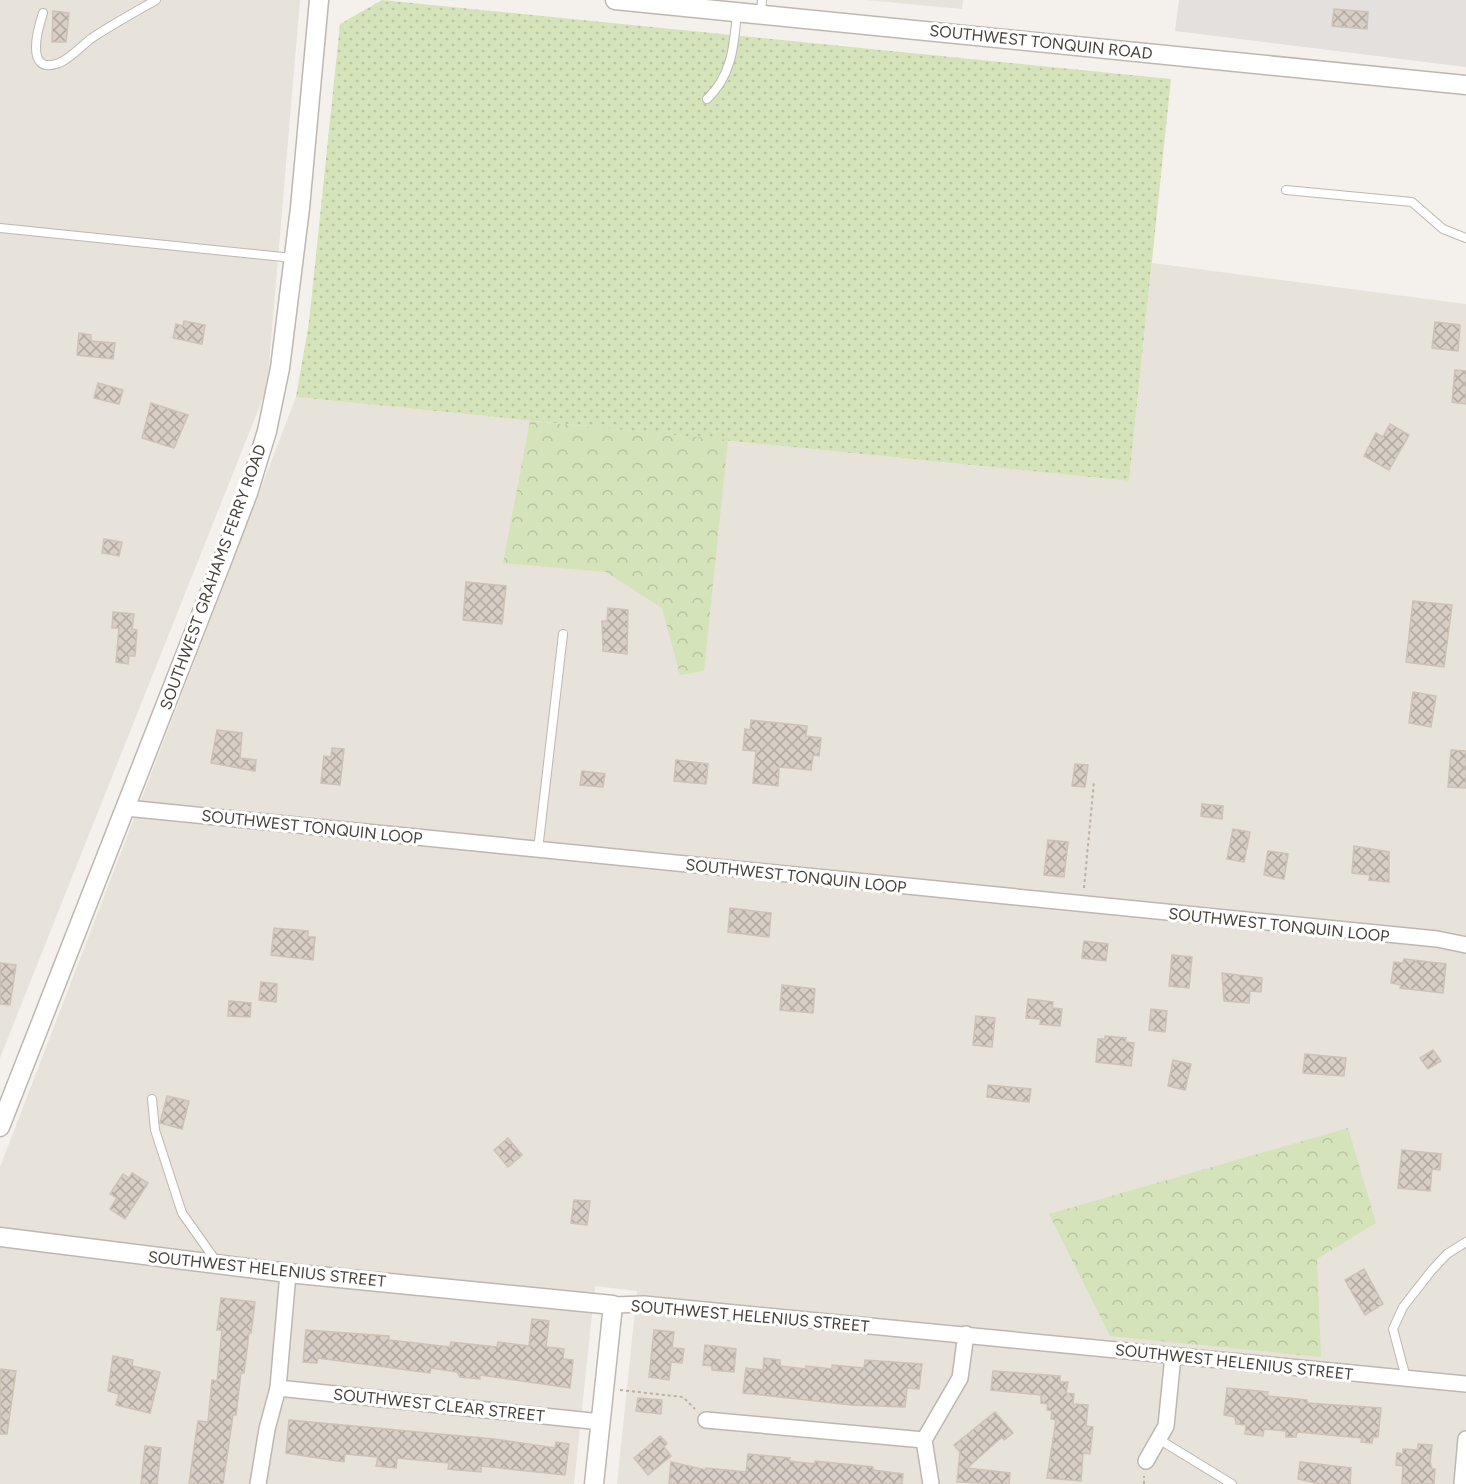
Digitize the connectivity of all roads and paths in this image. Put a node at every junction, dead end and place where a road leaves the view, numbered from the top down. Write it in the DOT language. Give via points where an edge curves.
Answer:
graph roads {
  1 [pos="156,0"];
  2 [pos="319,0"];
  3 [pos="615,0"];
  4 [pos="762,7"];
  5 [pos="737,12"];
  6 [pos="43,13"];
  7 [pos="1466,85"];
  8 [pos="707,99"];
  9 [pos="1286,190"];
  10 [pos="0,228"];
  11 [pos="1466,238"];
  12 [pos="295,258"];
  13 [pos="563,634"];
  14 [pos="1094,782"];
  15 [pos="126,808"];
  16 [pos="538,850"];
  17 [pos="1083,906"];
  18 [pos="1466,945"];
  19 [pos="152,1099"];
  20 [pos="0,1127"];
  21 [pos="0,1237"];
  22 [pos="1466,1242"];
  23 [pos="219,1265"];
  24 [pos="288,1273"];
  25 [pos="613,1305"];
  26 [pos="966,1334"];
  27 [pos="1173,1356"];
  28 [pos="1406,1378"];
  29 [pos="1466,1384"];
  30 [pos="278,1388"];
  31 [pos="604,1388"];
  32 [pos="706,1420"];
  33 [pos="601,1422"];
  34 [pos="924,1440"];
  35 [pos="1160,1440"];
  36 [pos="1466,1445"];
  37 [pos="1146,1461"];
  38 [pos="258,1484"];
  39 [pos="594,1484"];
  40 [pos="931,1484"];
  41 [pos="1232,1484"];
  42 [pos="1462,1484"];
  1 -- 6 [label="lane" via="91,39 60,63 49,64 36,52 35,38"];
  2 -- 12 [label="street, SOUTHWEST GRAHAMS FERRY ROAD"];
  3 -- 5 [label="street, SOUTHWEST TONQUIN ROAD"];
  4 -- 5 [label="street, SOUTHWEST TONQUIN ROAD"];
  4 -- 7 [label="street, SOUTHWEST TONQUIN ROAD"];
  5 -- 8 [label="lane" via="733,52 720,87"];
  9 -- 11 [label="lane" via="1412,202 1443,229"];
  10 -- 12 [label="lane"];
  12 -- 15 [label="street, SOUTHWEST GRAHAMS FERRY ROAD" via="280,368 267,431 248,493"];
  13 -- 16 [label="lane"];
  14 -- 17 [label="path"];
  15 -- 16 [label="street, SOUTHWEST TONQUIN LOOP"];
  15 -- 20 [label="street, SOUTHWEST GRAHAMS FERRY ROAD"];
  16 -- 17 [label="street, SOUTHWEST TONQUIN LOOP"];
  17 -- 18 [label="street, SOUTHWEST TONQUIN LOOP" via="1437,939"];
  19 -- 23 [label="lane" via="155,1130 182,1213"];
  21 -- 23 [label="street, SOUTHWEST HELENIUS STREET"];
  22 -- 28 [label="lane" via="1439,1262 1403,1307 1393,1329"];
  23 -- 24 [label="street, SOUTHWEST HELENIUS STREET"];
  24 -- 25 [label="street, SOUTHWEST HELENIUS STREET"];
  24 -- 30 [label="street"];
  25 -- 26 [label="street, SOUTHWEST HELENIUS STREET" via="644,1304"];
  25 -- 31 [label="street"];
  26 -- 27 [label="street, SOUTHWEST HELENIUS STREET"];
  26 -- 34 [label="street" via="960,1378"];
  27 -- 28 [label="street, SOUTHWEST HELENIUS STREET"];
  27 -- 35 [label="street" via="1166,1426"];
  28 -- 29 [label="street, SOUTHWEST HELENIUS STREET"];
  30 -- 33 [label="street, SOUTHWEST CLEAR STREET"];
  30 -- 38 [label="street"];
  31 -- 32 [label="path" via="683,1397"];
  31 -- 33 [label="street"];
  32 -- 34 [label="street"];
  33 -- 39 [label="street"];
  34 -- 40 [label="street"];
  35 -- 37 [label="street"];
  35 -- 41 [label="lane"];
  36 -- 42 [label="street"];
}
